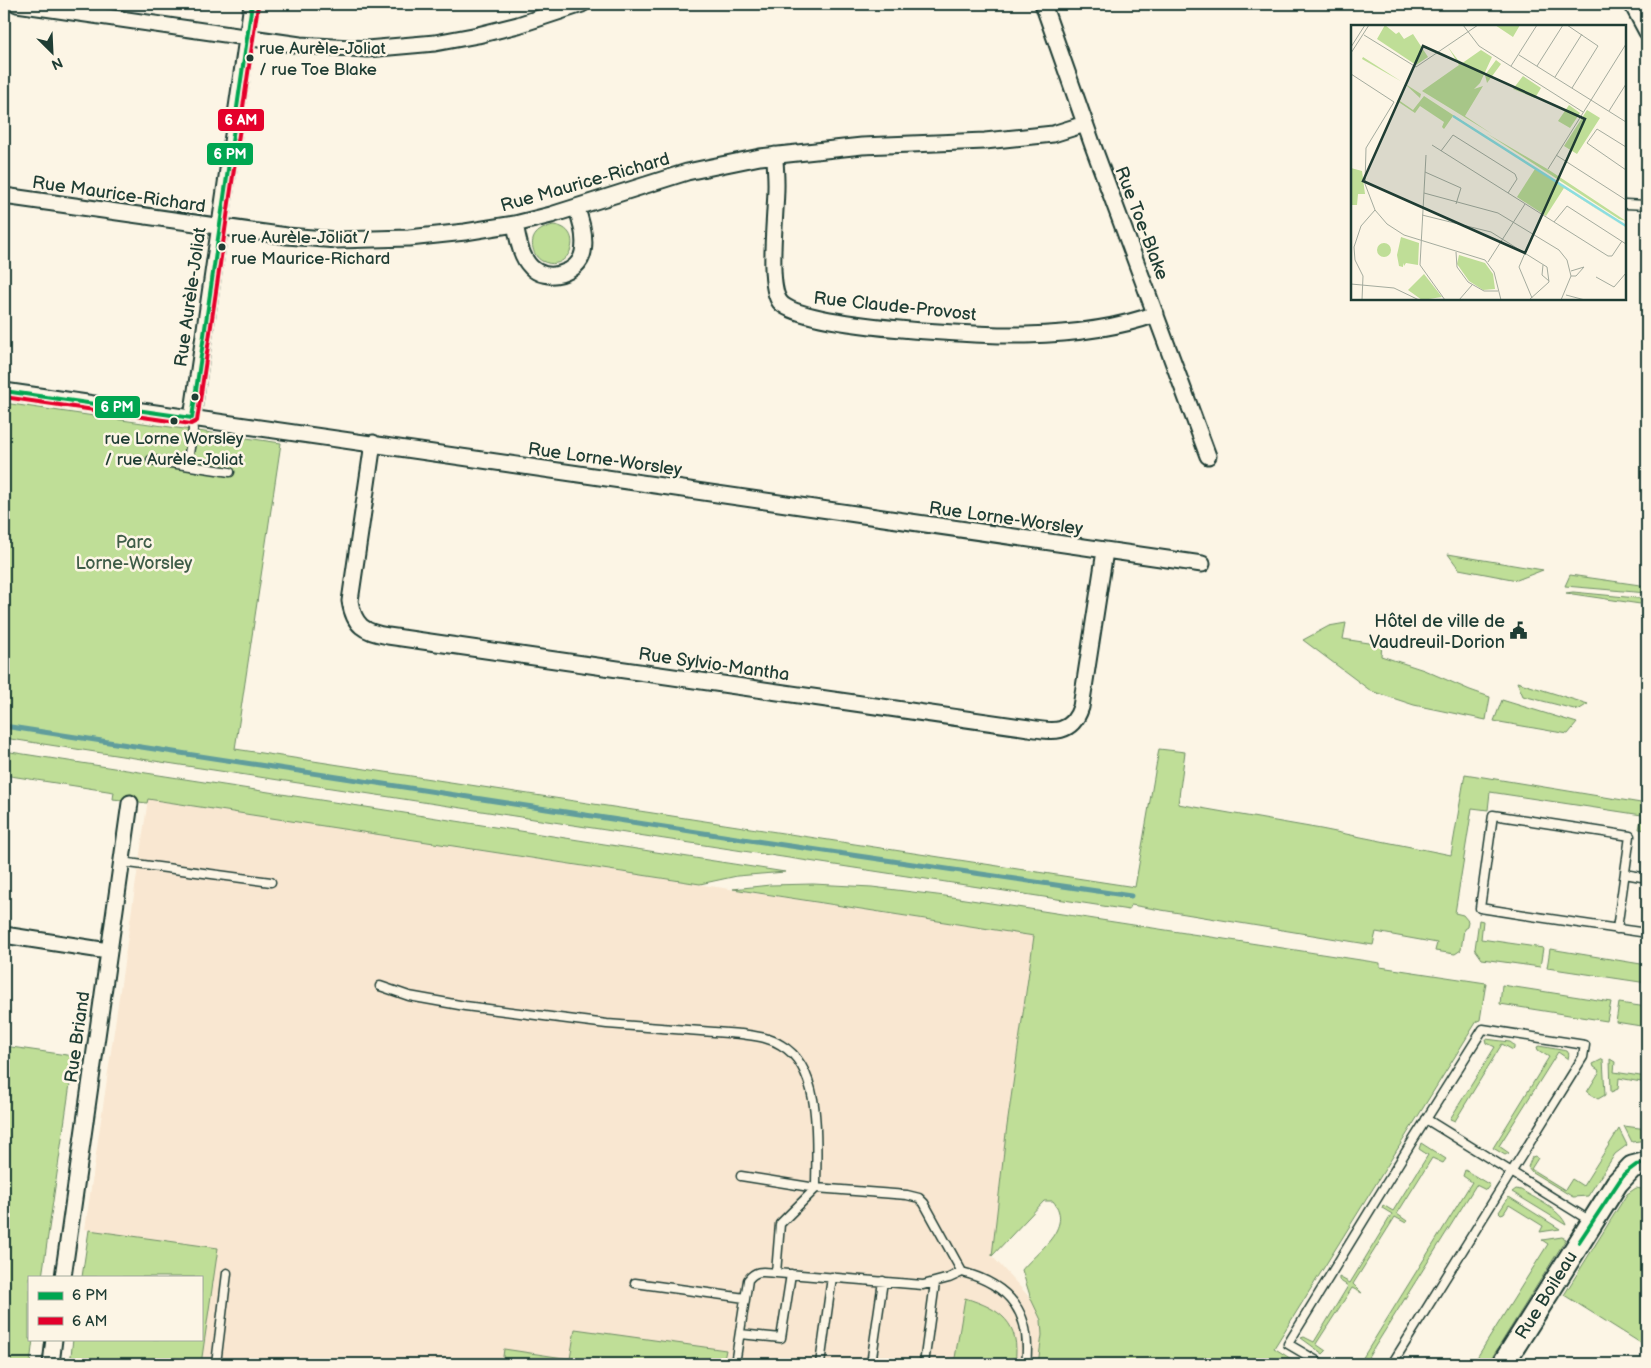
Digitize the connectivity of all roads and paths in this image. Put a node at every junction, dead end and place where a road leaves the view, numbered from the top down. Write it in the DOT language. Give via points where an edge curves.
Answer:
graph roads {
  1 [pos="17,4"];
  2 [pos="252,4"];
  3 [pos="582,4"];
  4 [pos="1043,4"];
  5 [pos="1632,4"];
  6 [pos="1647,32"];
  7 [pos="246,38"];
  8 [pos="1085,124"];
  9 [pos="775,155"];
  10 [pos="4,196"];
  11 [pos="1626,204"];
  12 [pos="1647,205"];
  13 [pos="576,206"];
  14 [pos="515,224"];
  15 [pos="218,227"];
  16 [pos="1156,314"];
  17 [pos="4,391"];
  18 [pos="192,418"];
  19 [pos="373,443"];
  20 [pos="1208,456"];
  21 [pos="151,460"];
  22 [pos="188,465"];
  23 [pos="230,472"];
  24 [pos="1105,551"];
  25 [pos="1202,564"];
  26 [pos="130,803"];
  27 [pos="121,862"];
  28 [pos="1625,874"];
  29 [pos="1647,878"];
  30 [pos="271,882"];
  31 [pos="1617,929"];
  32 [pos="1647,934"];
  33 [pos="4,935"];
  34 [pos="108,951"];
  35 [pos="380,986"];
  36 [pos="1426,1119"];
  37 [pos="1647,1163"];
  38 [pos="1512,1172"];
  39 [pos="741,1176"];
  40 [pos="816,1188"];
  41 [pos="1592,1222"];
  42 [pos="962,1272"];
  43 [pos="227,1273"];
  44 [pos="776,1273"];
  45 [pos="790,1274"];
  46 [pos="63,1276"];
  47 [pos="832,1277"];
  48 [pos="635,1282"];
  49 [pos="883,1282"];
  50 [pos="935,1283"];
  51 [pos="745,1298"];
  52 [pos="740,1334"];
  53 [pos="54,1340"];
  54 [pos="51,1364"];
  55 [pos="216,1364"];
  56 [pos="735,1364"];
  57 [pos="820,1364"];
  58 [pos="871,1364"];
  59 [pos="924,1364"];
  60 [pos="1026,1364"];
  61 [pos="1322,1364"];
  62 [pos="1392,1364"];
  63 [pos="1503,1364"];
  1 -- 7 [label="street"];
  2 -- 7 [label="street, Rue Aurèle-Joliat"];
  3 -- 7 [label="street" via="478,35 412,46 323,47"];
  4 -- 8 [label="street, Rue Toe-Blake"];
  5 -- 6 [label="street"];
  7 -- 15 [label="street, Rue Aurèle-Joliat"];
  8 -- 9 [label="street, Rue Maurice-Richard" via="1053,134 986,141 862,146"];
  8 -- 16 [label="street, Rue Toe-Blake"];
  9 -- 13 [label="street, Rue Maurice-Richard" via="687,172"];
  9 -- 16 [label="street, Rue Claude-Provost" via="775,289 780,302 791,310 822,319 880,326 1017,335 1109,327"];
  10 -- 15 [label="street, Rue Maurice-Richard"];
  11 -- 12 [label="lane"];
  13 -- 14 [label="street, Rue Maurice-Richard"];
  13 -- 14 [label="street" via="584,241 583,253 577,264 566,273 543,274 531,267 523,256"];
  14 -- 15 [label="street, Rue Maurice-Richard" via="435,236 362,240 287,236"];
  15 -- 18 [label="street, Rue Aurèle-Joliat"];
  16 -- 20 [label="street, Rue Toe-Blake"];
  17 -- 18 [label="street, Rue Lorne-Worsley"];
  18 -- 19 [label="street, Rue Lorne-Worsley"];
  18 -- 22 [label="lane"];
  19 -- 24 [label="street, Rue Lorne-Worsley"];
  19 -- 24 [label="street, Rue Sylvio-Mantha" via="350,601 360,626 377,634 1057,731 1070,726 1084,699"];
  21 -- 22 [label="lane"];
  22 -- 23 [label="lane"];
  24 -- 25 [label="street, Rue Lorne-Worsley"];
  26 -- 27 [label="street, Rue Briand"];
  27 -- 30 [label="lane"];
  27 -- 34 [label="street, Rue Briand"];
  28 -- 29 [label="lane"];
  28 -- 31 [label="lane"];
  28 -- 31 [label="lane" via="1630,836 1493,815 1480,908"];
  31 -- 32 [label="lane"];
  33 -- 34 [label="street"];
  34 -- 46 [label="street, Rue Briand"];
  35 -- 40 [label="lane" via="417,998 465,1006 773,1040 794,1055 810,1086 816,1126"];
  36 -- 38 [label="lane"];
  36 -- 38 [label="lane" via="1483,1029 1585,1045 1581,1059"];
  36 -- 61 [label="lane" via="1288,1344"];
  37 -- 41 [label="street, Rue Boileau" via="1636,1165 1624,1174"];
  38 -- 41 [label="lane"];
  38 -- 62 [label="lane"];
  39 -- 40 [label="lane"];
  40 -- 42 [label="lane" via="919,1198"];
  40 -- 44 [label="lane" via="780,1224"];
  41 -- 63 [label="street, Rue Boileau"];
  42 -- 50 [label="lane"];
  42 -- 60 [label="lane" via="998,1288 1016,1307 1026,1326"];
  43 -- 55 [label="lane"];
  44 -- 45 [label="lane"];
  44 -- 51 [label="lane" via="758,1271 752,1274"];
  45 -- 47 [label="lane"];
  45 -- 52 [label="lane" via="780,1338"];
  47 -- 49 [label="lane"];
  47 -- 57 [label="lane"];
  48 -- 51 [label="lane"];
  49 -- 50 [label="lane"];
  49 -- 58 [label="lane"];
  50 -- 59 [label="lane"];
  51 -- 52 [label="lane"];
  52 -- 56 [label="lane"];
  53 -- 54 [label="street"];
}
